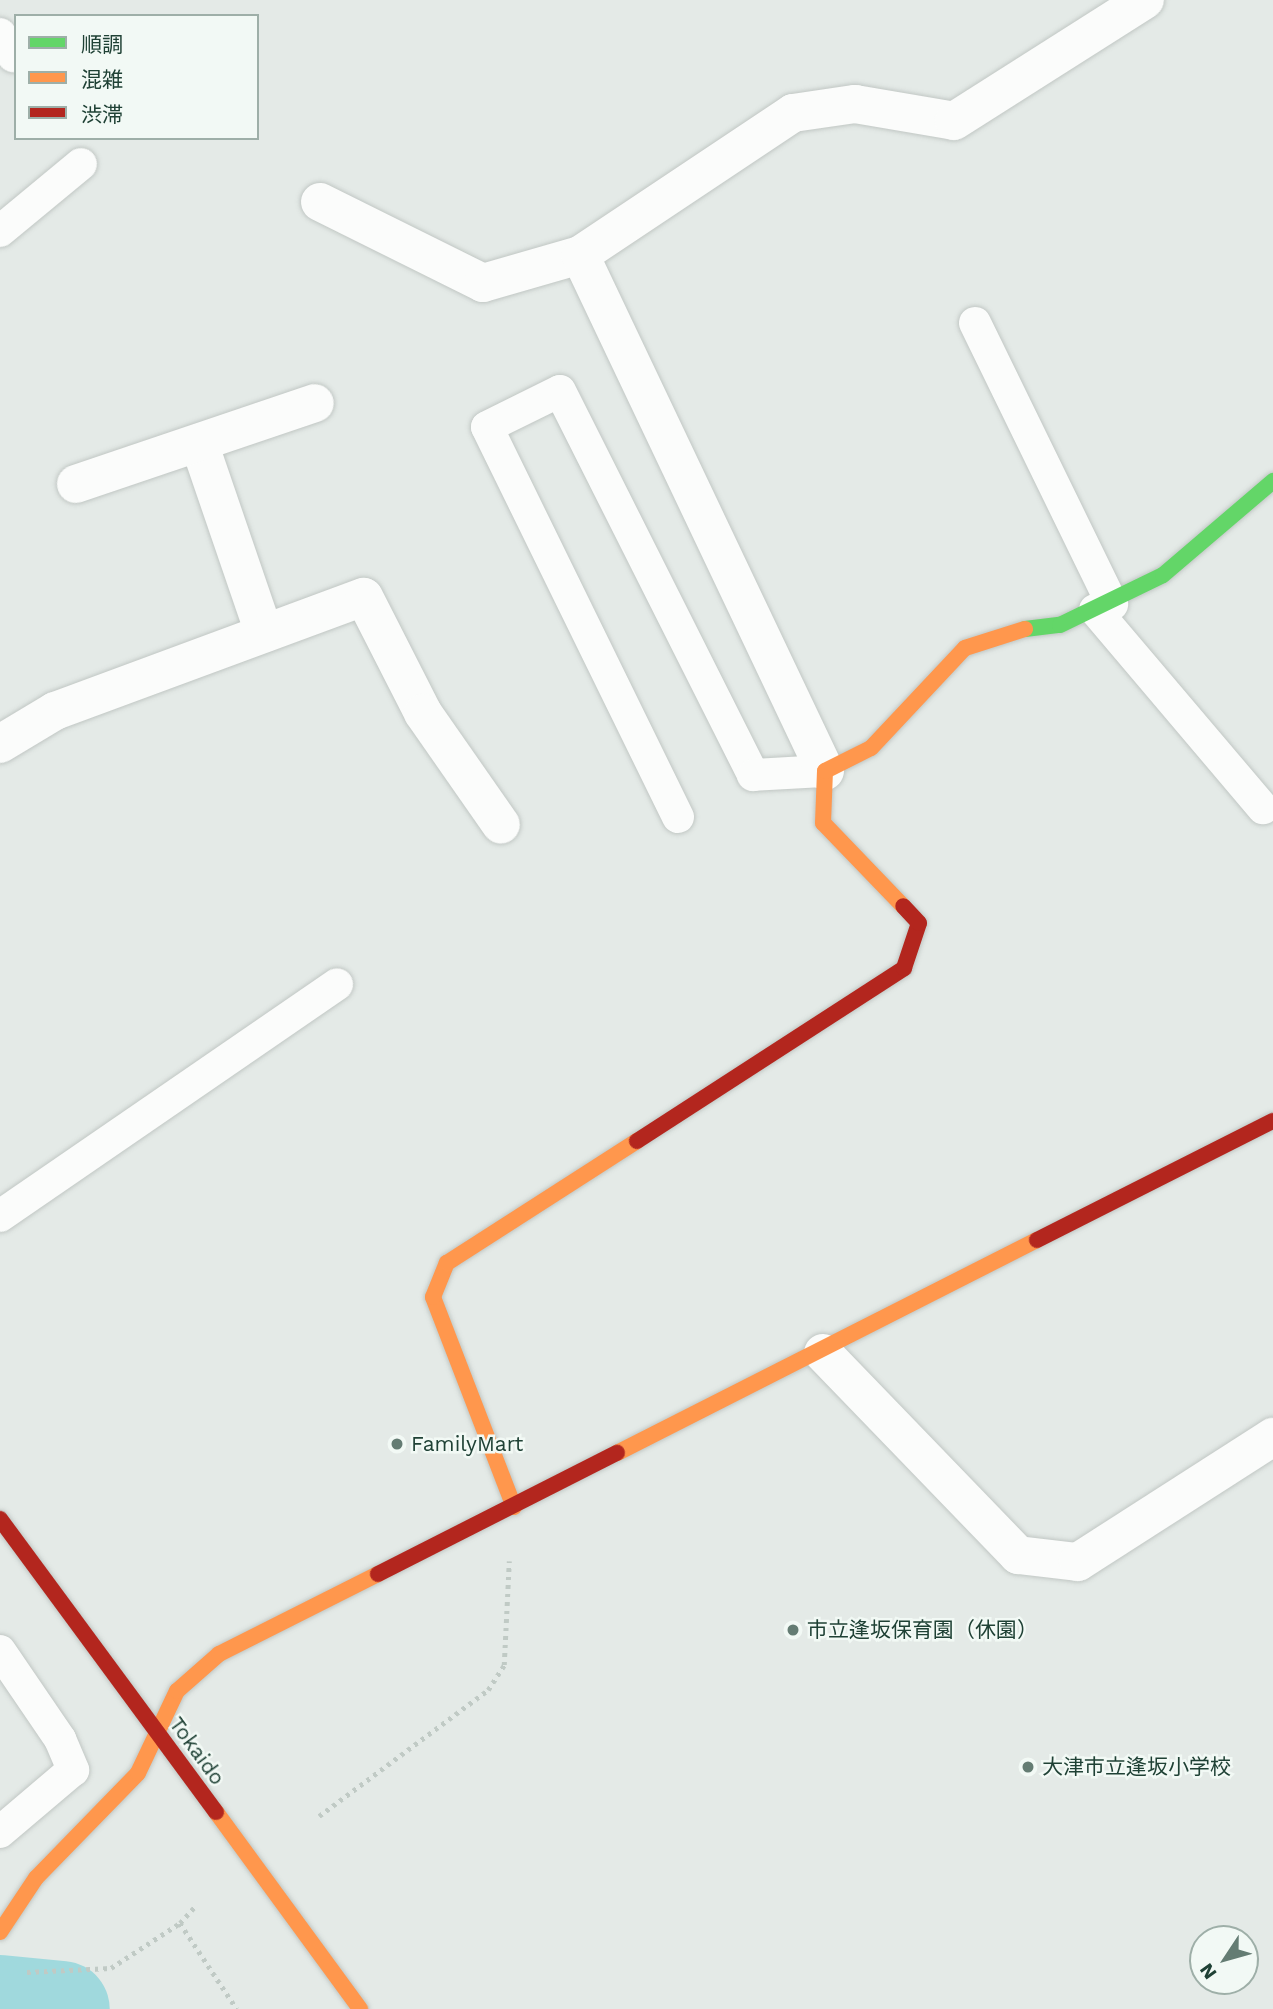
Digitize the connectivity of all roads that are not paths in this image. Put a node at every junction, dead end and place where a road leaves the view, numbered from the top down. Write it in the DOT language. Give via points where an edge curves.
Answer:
graph roads {
  1 [pos="1145,0"];
  2 [pos="81,164"];
  3 [pos="320,202"];
  4 [pos="0,231"];
  5 [pos="580,256"];
  6 [pos="975,323"];
  7 [pos="315,403"];
  8 [pos="199,443"];
  9 [pos="1273,481"];
  10 [pos="76,484"];
  11 [pos="1103,607"];
  12 [pos="264,633"];
  13 [pos="0,744"];
  14 [pos="825,771"];
  15 [pos="1263,808"];
  16 [pos="678,817"];
  17 [pos="501,825"];
  18 [pos="337,984"];
  19 [pos="1273,1121"];
  20 [pos="0,1216"];
  21 [pos="822,1353"];
  22 [pos="1273,1437"];
  23 [pos="514,1507"];
  24 [pos="0,1519"];
  25 [pos="0,1651"];
  26 [pos="156,1731"];
  27 [pos="0,1832"];
  28 [pos="0,1932"];
  29 [pos="360,2009"];
  1 -- 5 [label="street" via="954,121 855,104 793,113"];
  2 -- 4 [label="lane"];
  3 -- 5 [label="street" via="482,283"];
  5 -- 14 [label="street"];
  6 -- 11 [label="lane"];
  7 -- 8 [label="street"];
  8 -- 10 [label="street"];
  8 -- 12 [label="street"];
  9 -- 11 [label="main road" via="1163,575"];
  11 -- 14 [label="main road" via="1060,625 1002,632 965,648 871,748"];
  11 -- 15 [label="lane"];
  12 -- 13 [label="street" via="55,711"];
  12 -- 17 [label="street" via="364,597 423,713"];
  14 -- 16 [label="lane" via="753,775 560,391 487,426"];
  14 -- 23 [label="main road" via="823,823 919,922 904,968 447,1263 433,1297"];
  18 -- 20 [label="lane"];
  19 -- 21 [label="main road"];
  21 -- 22 [label="street" via="1018,1555 1079,1562"];
  21 -- 23 [label="main road"];
  23 -- 26 [label="main road" via="219,1654 184,1683"];
  24 -- 26 [label="main road, Tokaido"];
  25 -- 27 [label="lane" via="60,1739 73,1770"];
  26 -- 28 [label="main road" via="138,1773 36,1878"];
  26 -- 29 [label="main road, Tokaido"];
}
